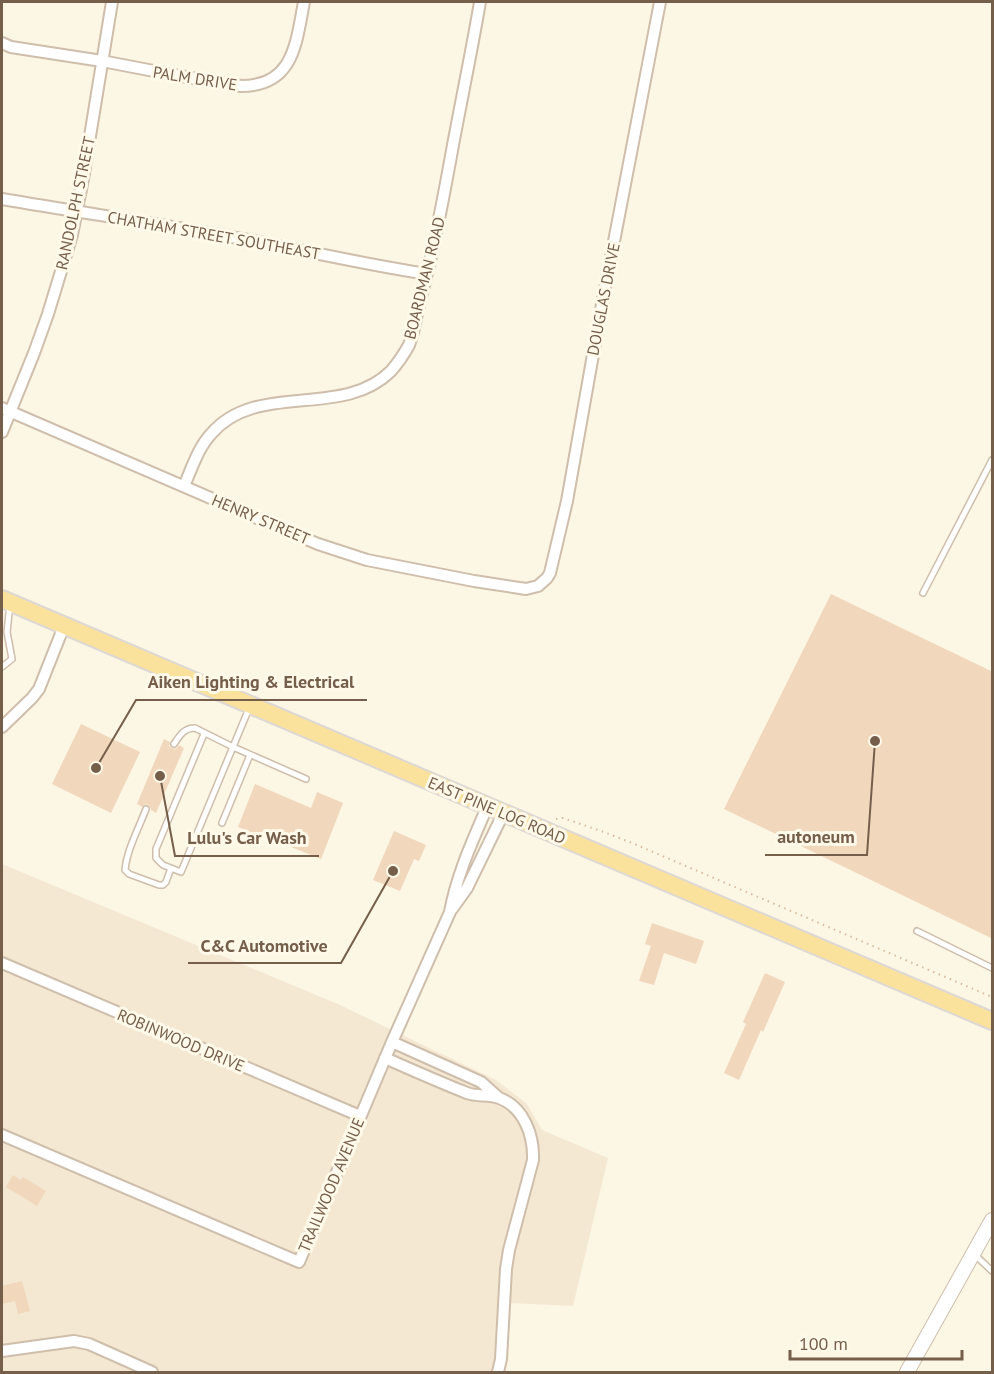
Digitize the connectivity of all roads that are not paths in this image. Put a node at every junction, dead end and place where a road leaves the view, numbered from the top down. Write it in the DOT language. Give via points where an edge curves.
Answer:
graph roads {
  1 [pos="112,2"];
  2 [pos="304,2"];
  3 [pos="480,2"];
  4 [pos="660,2"];
  5 [pos="2,43"];
  6 [pos="102,61"];
  7 [pos="2,199"];
  8 [pos="76,212"];
  9 [pos="427,274"];
  10 [pos="6,410"];
  11 [pos="2,432"];
  12 [pos="993,460"];
  13 [pos="184,486"];
  14 [pos="532,588"];
  15 [pos="923,593"];
  16 [pos="6,601"];
  17 [pos="64,626"];
  18 [pos="2,667"];
  19 [pos="251,705"];
  20 [pos="2,727"];
  21 [pos="204,734"];
  22 [pos="174,744"];
  23 [pos="233,747"];
  24 [pos="250,755"];
  25 [pos="306,780"];
  26 [pos="488,805"];
  27 [pos="146,808"];
  28 [pos="504,812"];
  29 [pos="222,823"];
  30 [pos="171,868"];
  31 [pos="450,912"];
  32 [pos="917,931"];
  33 [pos="2,963"];
  34 [pos="993,968"];
  35 [pos="993,1021"];
  36 [pos="392,1042"];
  37 [pos="385,1058"];
  38 [pos="499,1098"];
  39 [pos="360,1116"];
  40 [pos="2,1135"];
  41 [pos="993,1220"];
  42 [pos="974,1253"];
  43 [pos="993,1271"];
  44 [pos="2,1351"];
  45 [pos="152,1372"];
  46 [pos="498,1372"];
  47 [pos="907,1372"];
  1 -- 6 [label="street, RANDOLPH STREET"];
  2 -- 6 [label="street, PALM DRIVE" via="291,58 281,72 258,84 241,86"];
  3 -- 9 [label="street, BOARDMAN ROAD"];
  4 -- 14 [label="street, DOUGLAS DRIVE" via="567,501 550,573 543,583"];
  5 -- 6 [label="street, PALM DRIVE"];
  6 -- 8 [label="street, RANDOLPH STREET"];
  7 -- 8 [label="street, CHATHAM STREET SOUTHEAST"];
  8 -- 9 [label="street, CHATHAM STREET SOUTHEAST"];
  8 -- 10 [label="street, RANDOLPH STREET" via="48,314"];
  9 -- 13 [label="street, BOARDMAN ROAD" via="409,344 390,372 351,394 259,406 228,418 203,444"];
  10 -- 11 [label="street, RANDOLPH STREET"];
  10 -- 13 [label="street, HENRY STREET"];
  12 -- 15 [label="lane"];
  13 -- 14 [label="street, HENRY STREET" via="294,534 367,560"];
  16 -- 17 [label="main road, EAST PINE LOG ROAD"];
  16 -- 18 [label="lane" via="12,659"];
  17 -- 19 [label="main road, EAST PINE LOG ROAD"];
  17 -- 20 [label="street" via="39,689"];
  19 -- 23 [label="lane"];
  19 -- 26 [label="main road, EAST PINE LOG ROAD"];
  21 -- 22 [label="lane" via="188,728"];
  21 -- 23 [label="lane"];
  21 -- 30 [label="lane" via="156,849 156,858"];
  23 -- 24 [label="lane"];
  23 -- 30 [label="lane" via="181,872"];
  24 -- 25 [label="lane"];
  24 -- 29 [label="lane"];
  26 -- 28 [label="main road, EAST PINE LOG ROAD"];
  26 -- 31 [label="street, TRAILWOOD AVENUE" via="453,893"];
  27 -- 30 [label="lane" via="125,870 163,885"];
  28 -- 31 [label="street, TRAILWOOD AVENUE" via="467,888"];
  28 -- 35 [label="main road, EAST PINE LOG ROAD"];
  31 -- 36 [label="street, TRAILWOOD AVENUE"];
  32 -- 34 [label="lane"];
  33 -- 39 [label="street, ROBINWOOD DRIVE"];
  36 -- 37 [label="street, TRAILWOOD AVENUE"];
  36 -- 38 [label="street" via="481,1083"];
  37 -- 38 [label="street" via="471,1095"];
  37 -- 39 [label="street, TRAILWOOD AVENUE"];
  38 -- 46 [label="street" via="521,1116 534,1150 509,1250"];
  39 -- 40 [label="street, TRAILWOOD AVENUE" via="299,1262"];
  41 -- 42 [label="street"];
  42 -- 43 [label="lane"];
  42 -- 47 [label="street"];
  44 -- 45 [label="street" via="74,1341"];
}
